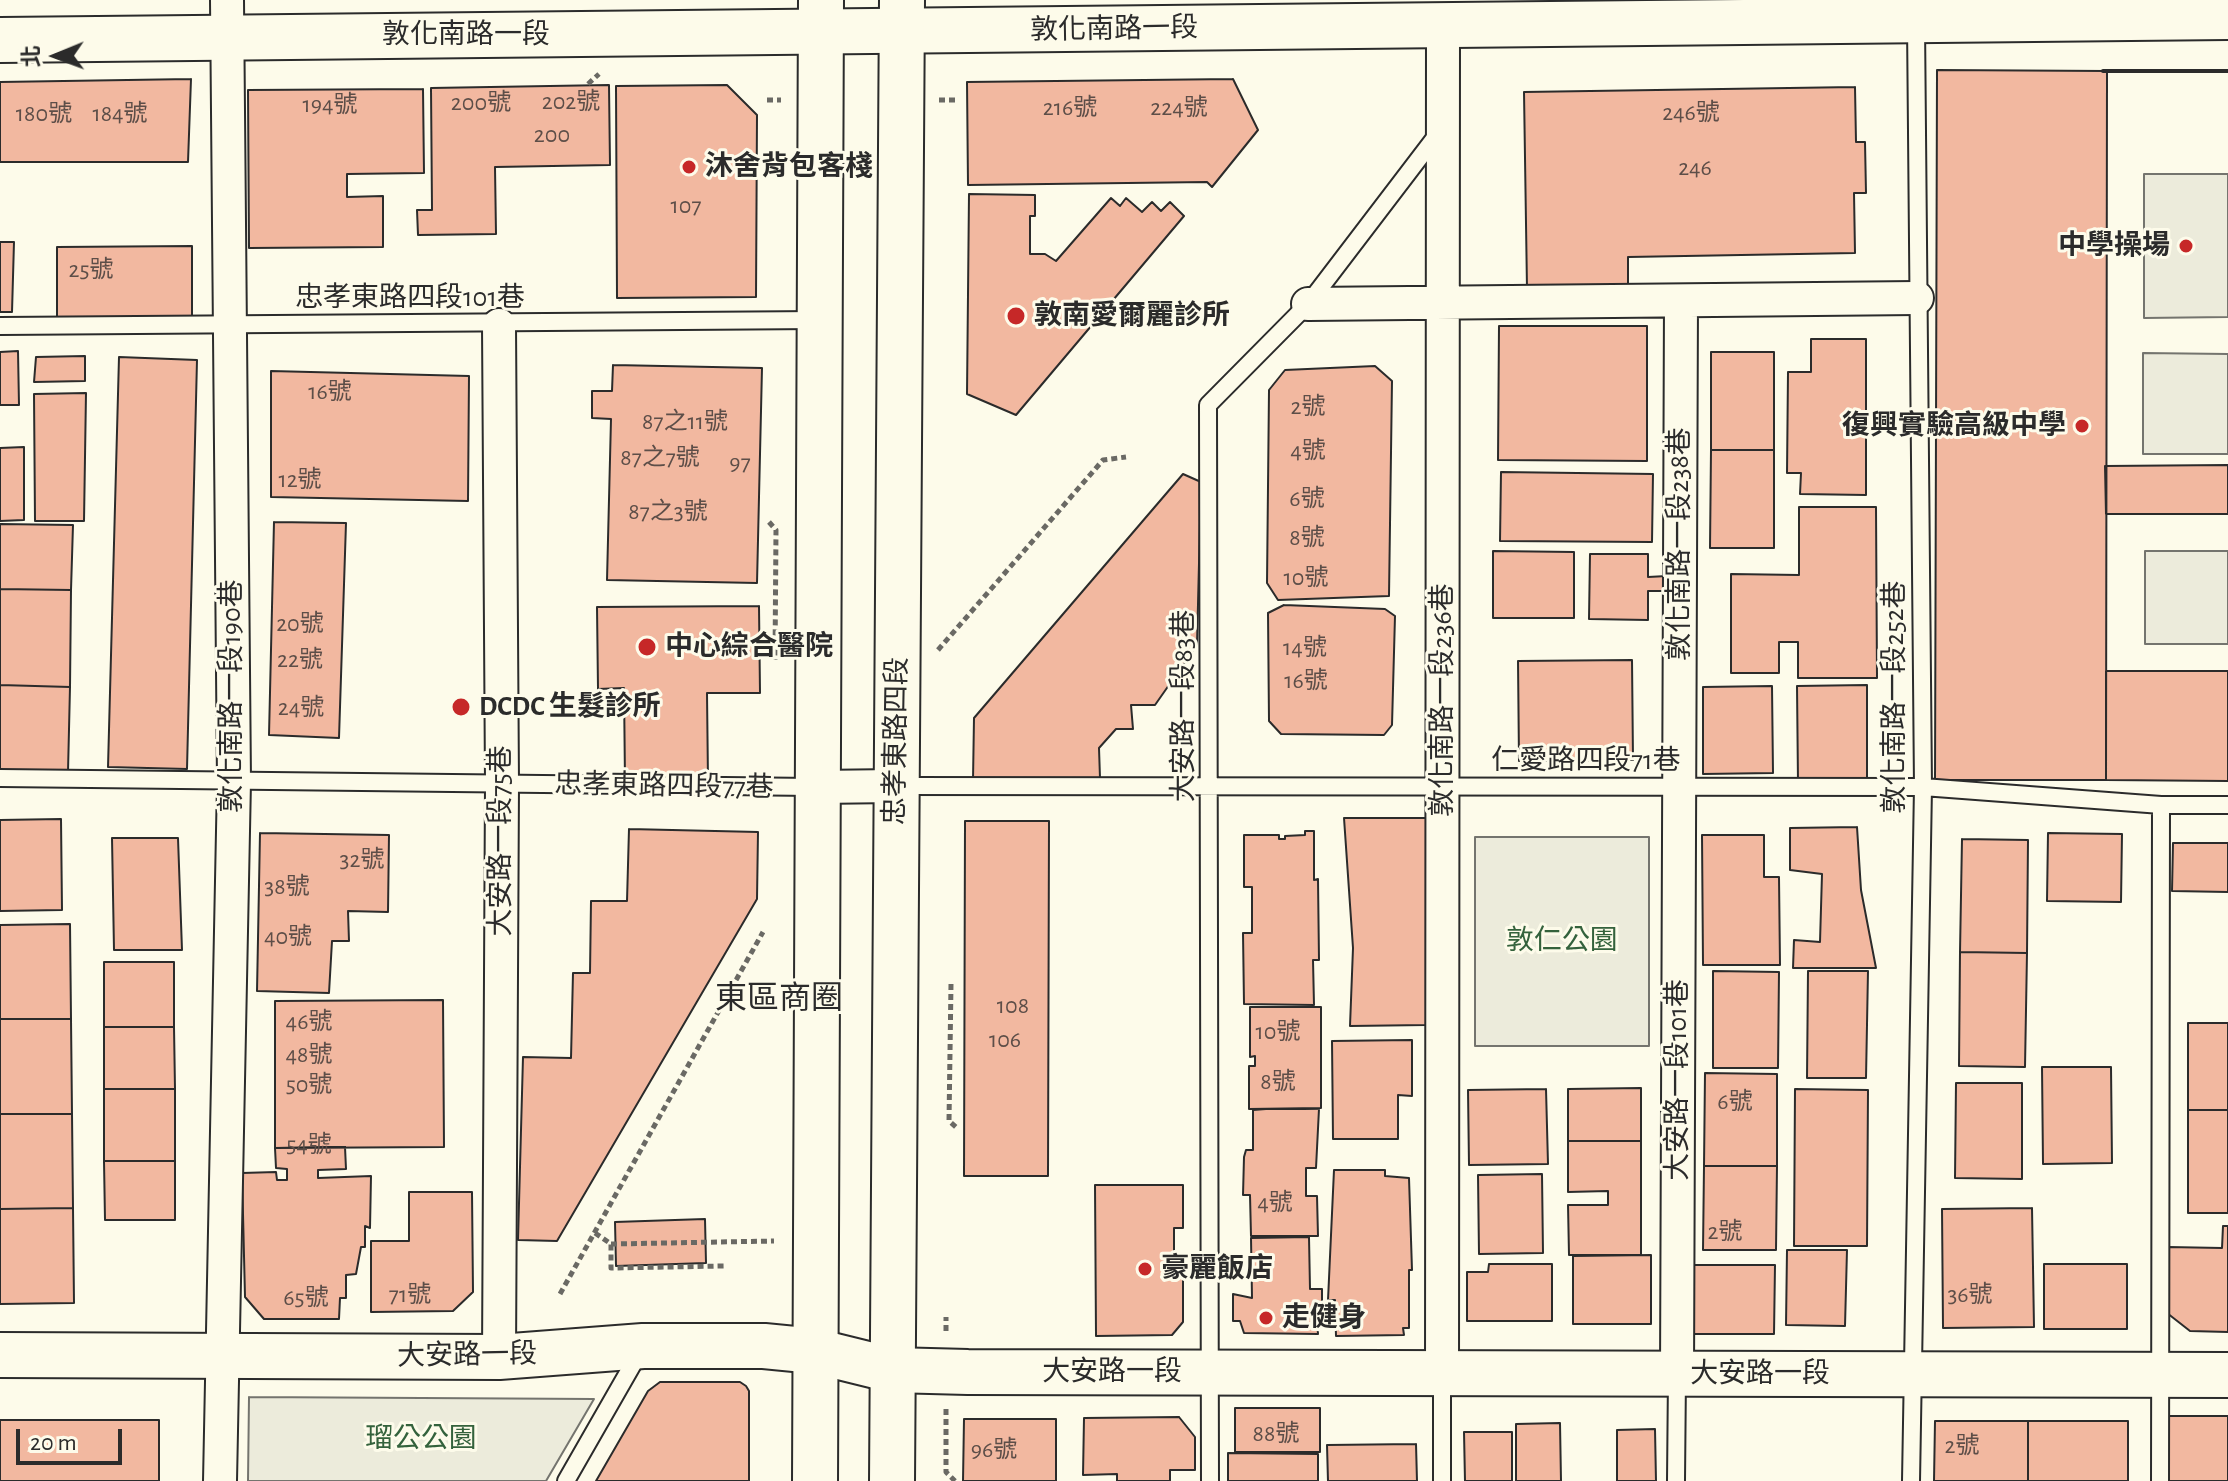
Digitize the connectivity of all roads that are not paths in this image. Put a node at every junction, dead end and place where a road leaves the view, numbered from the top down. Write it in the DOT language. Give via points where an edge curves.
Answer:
graph roads {
  1 [pos="821,16"];
  2 [pos="902,16"];
  3 [pos="2228,17"];
  4 [pos="227,18"];
  5 [pos="1916,20"];
  6 [pos="1443,25"];
  7 [pos="0,40"];
  8 [pos="1443,127"];
  9 [pos="1917,298"];
  10 [pos="1681,301"];
  11 [pos="1443,303"];
  12 [pos="1308,304"];
  13 [pos="821,320"];
  14 [pos="228,324"];
  15 [pos="499,325"];
  16 [pos="0,326"];
  17 [pos="0,778"];
  18 [pos="234,781"];
  19 [pos="502,784"];
  20 [pos="895,786"];
  21 [pos="1210,786"];
  22 [pos="817,787"];
  23 [pos="1443,787"];
  24 [pos="1678,787"];
  25 [pos="1923,787"];
  26 [pos="2161,805"];
  27 [pos="2228,805"];
  28 [pos="643,1346"];
  29 [pos="815,1351"];
  30 [pos="0,1355"];
  31 [pos="221,1356"];
  32 [pos="499,1357"];
  33 [pos="892,1370"];
  34 [pos="1211,1373"];
  35 [pos="1442,1374"];
  36 [pos="1677,1374"];
  37 [pos="1910,1374"];
  38 [pos="2159,1375"];
  39 [pos="2228,1375"];
  40 [pos="220,1481"];
  41 [pos="566,1481"];
  42 [pos="815,1481"];
  43 [pos="892,1481"];
  44 [pos="1210,1481"];
  45 [pos="1442,1481"];
  46 [pos="1676,1481"];
  47 [pos="1911,1481"];
  48 [pos="2160,1481"];
  1 -- 2 [label="main road, 敦化南路一段"];
  1 -- 4 [label="main road, 敦化南路一段"];
  1 -- 13 [label="main road"];
  2 -- 6 [label="main road, 敦化南路一段"];
  2 -- 20 [label="main road, 忠孝東路四段"];
  3 -- 5 [label="main road, 敦化南路一段"];
  4 -- 7 [label="main road, 敦化南路一段"];
  4 -- 14 [label="street, 敦化南路一段190巷"];
  5 -- 6 [label="main road, 敦化南路一段"];
  5 -- 9 [label="lane, 敦化南路一段252巷"];
  6 -- 8 [label="street, 敦化南路一段236巷"];
  8 -- 11 [label="street, 敦化南路一段236巷"];
  8 -- 12 [label="lane, 大安路一段83巷"];
  9 -- 10 [label="street"];
  9 -- 25 [label="lane, 敦化南路一段252巷"];
  10 -- 11 [label="street"];
  10 -- 24 [label="street, 敦化南路一段238巷"];
  11 -- 12 [label="street"];
  11 -- 23 [label="street, 敦化南路一段236巷"];
  12 -- 21 [label="lane, 大安路一段83巷" via="1208,405"];
  13 -- 15 [label="lane, 忠孝東路四段101巷"];
  13 -- 22 [label="main road"];
  14 -- 15 [label="lane, 忠孝東路四段101巷"];
  14 -- 16 [label="lane, 忠孝東路四段101巷"];
  14 -- 18 [label="street, 敦化南路一段190巷"];
  15 -- 19 [label="street, 大安路一段75巷"];
  17 -- 18 [label="lane, 忠孝東路四段77巷"];
  18 -- 19 [label="lane, 忠孝東路四段77巷"];
  18 -- 31 [label="street, 敦化南路一段190巷"];
  19 -- 22 [label="lane, 忠孝東路四段77巷"];
  19 -- 32 [label="street, 大安路一段75巷"];
  20 -- 21 [label="lane, 仁愛路四段71巷"];
  20 -- 22 [label="street, 忠孝東路四段77巷"];
  20 -- 33 [label="main road, 忠孝東路四段"];
  21 -- 23 [label="lane, 仁愛路四段71巷"];
  21 -- 34 [label="lane, 大安路一段83巷"];
  22 -- 29 [label="main road"];
  23 -- 24 [label="lane, 仁愛路四段71巷"];
  23 -- 35 [label="street, 敦化南路一段236巷"];
  24 -- 25 [label="lane, 仁愛路四段71巷"];
  24 -- 36 [label="street, 大安路一段101巷"];
  25 -- 26 [label="lane, 仁愛路四段71巷"];
  25 -- 37 [label="lane, 敦化南路一段252巷"];
  26 -- 27 [label="lane, 仁愛路四段71巷"];
  26 -- 38 [label="lane"];
  28 -- 29 [label="main road, 大安路一段"];
  28 -- 32 [label="main road, 大安路一段"];
  28 -- 41 [label="lane"];
  29 -- 33 [label="main road, 大安路一段"];
  29 -- 42 [label="main road"];
  30 -- 31 [label="main road, 大安路一段"];
  31 -- 32 [label="main road, 大安路一段"];
  31 -- 40 [label="street, 敦化南路一段190巷"];
  33 -- 34 [label="main road, 大安路一段"];
  33 -- 43 [label="main road, 忠孝東路四段"];
  34 -- 35 [label="main road, 大安路一段"];
  34 -- 44 [label="lane, 大安路一段83巷"];
  35 -- 36 [label="main road, 大安路一段"];
  35 -- 45 [label="lane"];
  36 -- 37 [label="main road, 大安路一段"];
  36 -- 46 [label="lane"];
  37 -- 38 [label="main road, 大安路一段"];
  37 -- 47 [label="lane, 敦化南路一段252巷"];
  38 -- 39 [label="main road, 大安路一段"];
  38 -- 48 [label="lane"];
}
